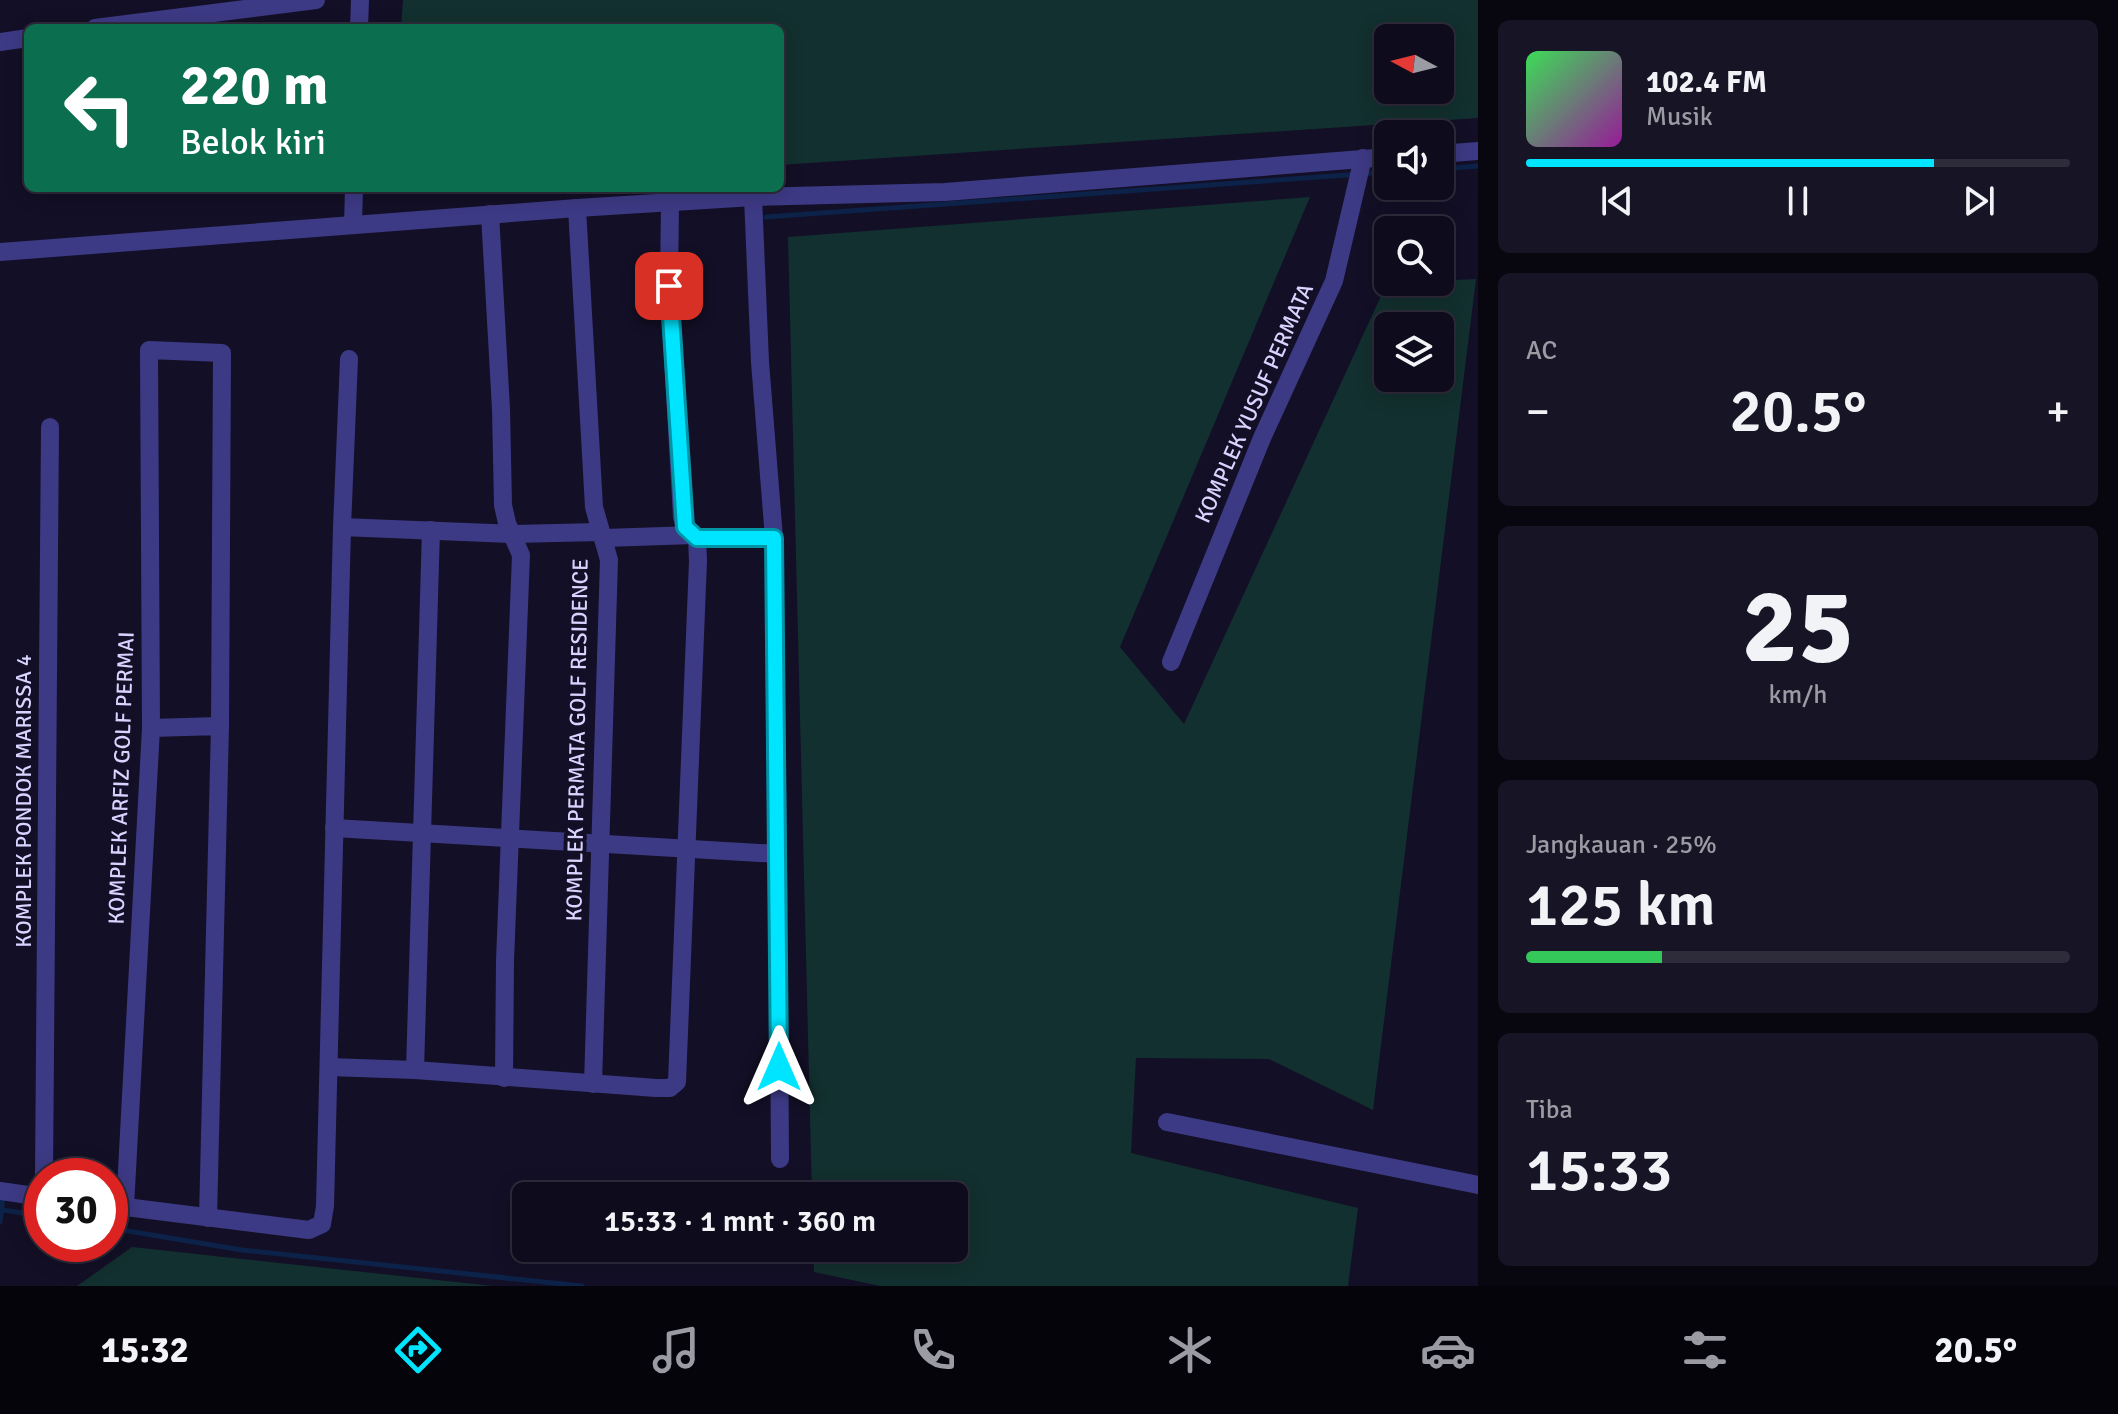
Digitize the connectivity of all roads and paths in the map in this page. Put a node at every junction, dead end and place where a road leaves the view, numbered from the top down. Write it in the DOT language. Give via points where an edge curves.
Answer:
graph roads {
  1 [pos="316,0"];
  2 [pos="360,0"];
  3 [pos="127,24"];
  4 [pos="359,24"];
  5 [pos="24,39"];
  6 [pos="0,42"];
  7 [pos="1478,151"];
  8 [pos="1454,153"];
  9 [pos="1363,158"];
  10 [pos="1374,158"];
  11 [pos="354,192"];
  12 [pos="753,197"];
  13 [pos="670,202"];
  14 [pos="577,208"];
  15 [pos="490,214"];
  16 [pos="353,225"];
  17 [pos="0,252"];
  18 [pos="349,359"];
  19 [pos="50,427"];
  20 [pos="342,527"];
  21 [pos="431,530"];
  22 [pos="513,534"];
  23 [pos="602,535"];
  24 [pos="696,536"];
  25 [pos="774,538"];
  26 [pos="1171,662"];
  27 [pos="220,726"];
  28 [pos="151,728"];
  29 [pos="334,828"];
  30 [pos="422,833"];
  31 [pos="510,838"];
  32 [pos="599,844"];
  33 [pos="685,849"];
  34 [pos="778,854"];
  35 [pos="329,1067"];
  36 [pos="415,1070"];
  37 [pos="504,1078"];
  38 [pos="593,1084"];
  39 [pos="1167,1122"];
  40 [pos="44,1158"];
  41 [pos="121,1158"];
  42 [pos="780,1159"];
  43 [pos="1478,1185"];
  44 [pos="0,1191"];
  45 [pos="24,1194"];
  46 [pos="128,1207"];
  47 [pos="208,1218"];
  1 -- 3 [label="street"];
  2 -- 4 [label="street"];
  5 -- 6 [label="street"];
  7 -- 8 [label="street"];
  9 -- 10 [label="street"];
  9 -- 12 [label="street" via="945,192"];
  9 -- 26 [label="street, KOMPLEK YUSUF PERMATA" via="1334,281 1267,426"];
  11 -- 16 [label="street"];
  12 -- 13 [label="street"];
  12 -- 25 [label="street"];
  13 -- 14 [label="street"];
  13 -- 24 [label="street" via="680,483 685,527"];
  14 -- 15 [label="street"];
  14 -- 23 [label="street, KOMPLEK PERMATA GOLF RESIDENCE" via="594,507"];
  15 -- 16 [label="street"];
  15 -- 22 [label="street" via="503,505"];
  16 -- 17 [label="street"];
  18 -- 20 [label="street"];
  19 -- 40 [label="street, KOMPLEK PONDOK MARISSA 4"];
  20 -- 21 [label="street"];
  20 -- 29 [label="street"];
  21 -- 22 [label="street"];
  21 -- 30 [label="street"];
  22 -- 23 [label="street"];
  22 -- 31 [label="street" via="521,555"];
  23 -- 24 [label="street"];
  23 -- 32 [label="street, KOMPLEK PERMATA GOLF RESIDENCE" via="609,592"];
  24 -- 25 [label="street"];
  24 -- 33 [label="street"];
  25 -- 34 [label="street"];
  27 -- 28 [label="street"];
  27 -- 28 [label="street, KOMPLEK ARFIZ GOLF PERMAI" via="222,353 149,350"];
  27 -- 47 [label="street"];
  28 -- 41 [label="street, KOMPLEK ARFIZ GOLF PERMAI"];
  29 -- 30 [label="street"];
  29 -- 35 [label="street"];
  30 -- 31 [label="street"];
  30 -- 36 [label="street"];
  31 -- 32 [label="street"];
  31 -- 37 [label="street"];
  32 -- 33 [label="street"];
  32 -- 38 [label="street, KOMPLEK PERMATA GOLF RESIDENCE"];
  33 -- 34 [label="street"];
  33 -- 38 [label="street" via="677,1082 670,1088"];
  34 -- 42 [label="street"];
  35 -- 36 [label="street"];
  35 -- 47 [label="street" via="322,1224 309,1230"];
  36 -- 37 [label="street"];
  37 -- 38 [label="street"];
  39 -- 43 [label="street"];
  44 -- 45 [label="street"];
  46 -- 47 [label="street"];
}
